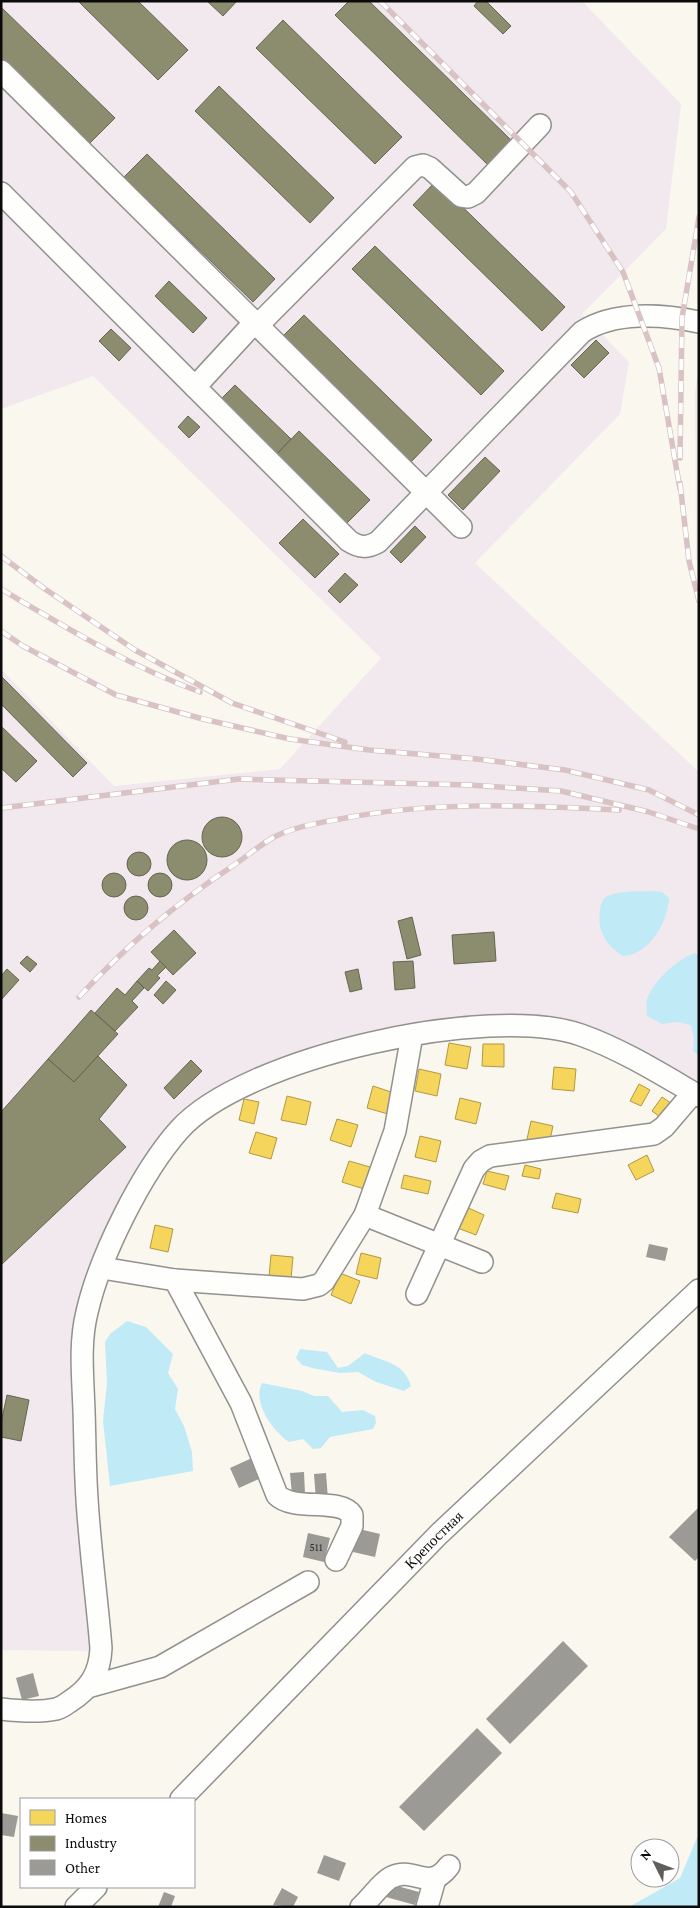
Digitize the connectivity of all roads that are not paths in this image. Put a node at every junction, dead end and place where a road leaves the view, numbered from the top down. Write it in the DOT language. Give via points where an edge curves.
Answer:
graph roads {
  1 [pos="1,71"];
  2 [pos="540,125"];
  3 [pos="1,193"];
  4 [pos="699,322"];
  5 [pos="256,324"];
  6 [pos="195,387"];
  7 [pos="425,493"];
  8 [pos="461,527"];
  9 [pos="412,1034"];
  10 [pos="696,1094"];
  11 [pos="365,1215"];
  12 [pos="441,1245"];
  13 [pos="482,1262"];
  14 [pos="102,1268"];
  15 [pos="176,1280"];
  16 [pos="699,1290"];
  17 [pos="418,1294"];
  18 [pos="336,1560"];
  19 [pos="308,1582"];
  20 [pos="88,1687"];
  21 [pos="1,1709"];
  22 [pos="182,1798"];
  23 [pos="95,1888"];
  24 [pos="76,1907"];
  25 [pos="361,1907"];
  26 [pos="427,1907"];
  1 -- 5 [label="street"];
  2 -- 5 [label="street" via="476,193 468,197 461,196 430,168 415,167"];
  3 -- 6 [label="street"];
  4 -- 7 [label="street" via="682,318 627,317 591,326 574,338"];
  5 -- 6 [label="street"];
  5 -- 7 [label="street"];
  6 -- 7 [label="street" via="354,544 365,547 378,542"];
  7 -- 8 [label="street"];
  9 -- 10 [label="street" via="528,1024 580,1035 650,1067"];
  9 -- 11 [label="street" via="395,1131"];
  9 -- 14 [label="street" via="294,1065 231,1092 204,1108 179,1130 152,1167 124,1216"];
  10 -- 12 [label="street" via="654,1134 486,1158 474,1169"];
  11 -- 12 [label="street"];
  11 -- 15 [label="street" via="328,1276 319,1285 303,1289"];
  12 -- 13 [label="street"];
  12 -- 17 [label="street"];
  14 -- 15 [label="street"];
  14 -- 20 [label="street" via="87,1309 82,1336 87,1498 101,1648 100,1662"];
  15 -- 18 [label="street" via="241,1403 277,1495 288,1502 344,1508 352,1515 352,1526"];
  16 -- 22 [label="street, Крепостная" via="439,1534"];
  19 -- 20 [label="street" via="160,1667"];
  20 -- 21 [label="street" via="58,1709"];
  23 -- 24 [label="street"];
  25 -- 26 [label="street" via="392,1877 406,1875 420,1879 442,1872"];
}
